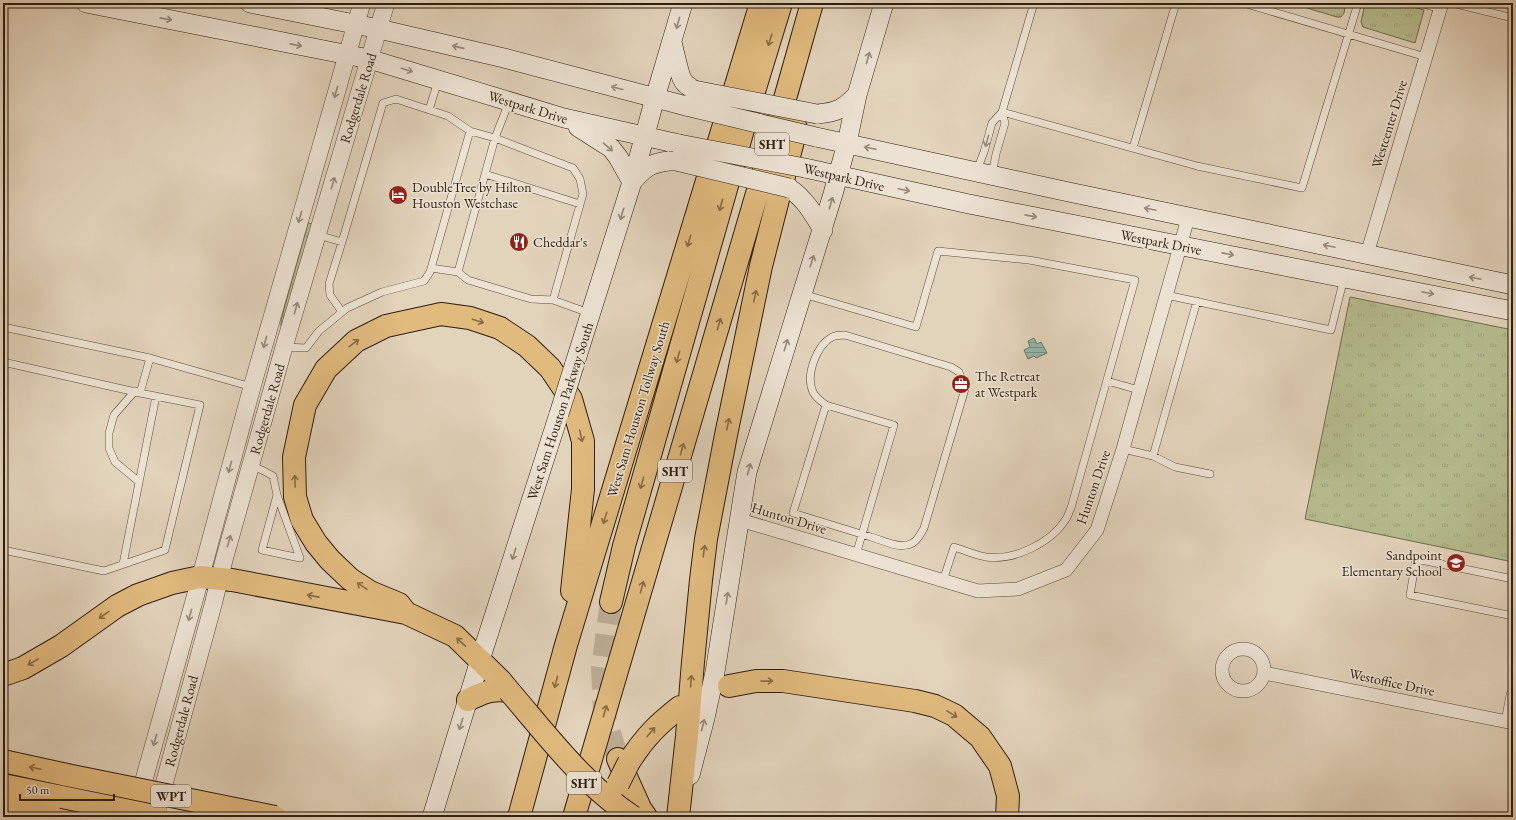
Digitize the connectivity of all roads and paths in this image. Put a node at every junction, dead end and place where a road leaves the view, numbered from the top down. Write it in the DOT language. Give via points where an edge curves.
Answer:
graph roads {
  1 [pos="86,3"];
  2 [pos="250,3"];
  3 [pos="362,3"];
  4 [pos="386,3"];
  5 [pos="683,3"];
  6 [pos="760,3"];
  7 [pos="781,3"];
  8 [pos="812,3"];
  9 [pos="884,3"];
  10 [pos="1034,3"];
  11 [pos="1176,3"];
  12 [pos="1243,3"];
  13 [pos="1358,3"];
  14 [pos="1420,3"];
  15 [pos="1452,3"];
  16 [pos="1441,6"];
  17 [pos="1513,18"];
  18 [pos="356,24"];
  19 [pos="379,29"];
  20 [pos="1348,34"];
  21 [pos="672,42"];
  22 [pos="346,55"];
  23 [pos="1426,57"];
  24 [pos="370,59"];
  25 [pos="438,80"];
  26 [pos="786,94"];
  27 [pos="857,95"];
  28 [pos="654,98"];
  29 [pos="692,98"];
  30 [pos="509,101"];
  31 [pos="429,110"];
  32 [pos="1002,112"];
  33 [pos="564,118"];
  34 [pos="470,131"];
  35 [pos="644,136"];
  36 [pos="495,138"];
  37 [pos="847,143"];
  38 [pos="1133,148"];
  39 [pos="485,174"];
  40 [pos="984,174"];
  41 [pos="838,176"];
  42 [pos="632,182"];
  43 [pos="580,204"];
  44 [pos="1188,218"];
  45 [pos="823,230"];
  46 [pos="317,235"];
  47 [pos="342,242"];
  48 [pos="1180,245"];
  49 [pos="1367,254"];
  50 [pos="431,268"];
  51 [pos="458,272"];
  52 [pos="1318,272"];
  53 [pos="1344,277"];
  54 [pos="1513,286"];
  55 [pos="1407,289"];
  56 [pos="802,293"];
  57 [pos="1166,295"];
  58 [pos="553,300"];
  59 [pos="1197,301"];
  60 [pos="1513,311"];
  61 [pos="342,312"];
  62 [pos="590,314"];
  63 [pos="3,328"];
  64 [pos="284,347"];
  65 [pos="150,358"];
  66 [pos="3,362"];
  67 [pos="1107,381"];
  68 [pos="252,387"];
  69 [pos="1139,390"];
  70 [pos="137,392"];
  71 [pos="271,394"];
  72 [pos="156,396"];
  73 [pos="826,405"];
  74 [pos="1123,449"];
  75 [pos="1153,456"];
  76 [pos="250,466"];
  77 [pos="1210,474"];
  78 [pos="138,481"];
  79 [pos="277,495"];
  80 [pos="740,520"];
  81 [pos="862,534"];
  82 [pos="3,550"];
  83 [pos="856,555"];
  84 [pos="123,564"];
  85 [pos="210,578"];
  86 [pos="1513,579"];
  87 [pos="943,581"];
  88 [pos="611,602"];
  89 [pos="406,613"];
  90 [pos="1513,616"];
  91 [pos="566,645"];
  92 [pos="480,660"];
  93 [pos="1264,672"];
  94 [pos="3,675"];
  95 [pos="729,686"];
  96 [pos="503,687"];
  97 [pos="1513,695"];
  98 [pos="468,700"];
  99 [pos="680,707"];
  100 [pos="1510,722"];
  101 [pos="3,761"];
  102 [pos="623,761"];
  103 [pos="3,785"];
  104 [pos="3,803"];
  105 [pos="135,811"];
  106 [pos="157,815"];
  107 [pos="72,817"];
  108 [pos="275,817"];
  109 [pos="432,817"];
  110 [pos="519,817"];
  111 [pos="574,817"];
  112 [pos="608,817"];
  113 [pos="633,817"];
  114 [pos="646,817"];
  115 [pos="678,817"];
  116 [pos="1007,817"];
  1 -- 22 [label="main road, Westpark Drive, one-way"];
  2 -- 18 [label="main road, Westpark Drive"];
  3 -- 18 [label="street, Rodgerdale Road"];
  4 -- 19 [label="street, Rodgerdale Road"];
  5 -- 21 [label="main road, West Sam Houston Parkway South, one-way"];
  6 -- 91 [label="highway, West Sam Houston Tollway South, one-way"];
  7 -- 88 [label="highway, one-way" via="749,106 624,546"];
  8 -- 26 [label="highway, SHT"];
  27 -- 9 [label="main road, one-way"];
  10 -- 32 [label="lane"];
  11 -- 38 [label="lane"];
  12 -- 20 [label="lane"];
  13 -- 20 [label="lane"];
  14 -- 16 [label="lane"];
  15 -- 17 [label="lane"];
  16 -- 23 [label="street, Westcenter Drive"];
  18 -- 19 [label="main road, Westpark Drive"];
  18 -- 22 [label="street, Rodgerdale Road"];
  19 -- 24 [label="street, Rodgerdale Road"];
  28 -- 19 [label="main road, Westpark Drive, one-way" via="504,58"];
  20 -- 23 [label="lane"];
  20 -- 38 [label="lane" via="1302,188 1197,166"];
  21 -- 28 [label="main road, West Sam Houston Parkway South"];
  21 -- 29 [label="main road" via="680,75"];
  22 -- 24 [label="main road, Westpark Drive"];
  22 -- 68 [label="street, Rodgerdale Road, one-way"];
  23 -- 49 [label="street, Westcenter Drive"];
  24 -- 25 [label="main road, Westpark Drive, one-way"];
  46 -- 24 [label="street, Rodgerdale Road, one-way"];
  25 -- 30 [label="main road, Westpark Drive"];
  25 -- 31 [label="lane"];
  111 -- 26 [label="highway, SHT, one-way"];
  115 -- 26 [label="highway, one-way" via="706,539 761,266 796,129"];
  27 -- 29 [label="main road, bridge" via="845,107 833,113 818,114"];
  27 -- 37 [label="main road"];
  28 -- 29 [label="main road, Westpark Drive"];
  28 -- 35 [label="main road, West Sam Houston Parkway South"];
  29 -- 37 [label="main road, Westpark Drive, bridge" via="816,137"];
  30 -- 33 [label="main road, Westpark Drive"];
  30 -- 36 [label="lane"];
  31 -- 34 [label="lane" via="448,116"];
  31 -- 47 [label="lane" via="396,99 383,103"];
  32 -- 38 [label="lane"];
  32 -- 40 [label="lane, one-way" via="992,123 984,152"];
  32 -- 40 [label="lane" via="1005,123 996,154"];
  33 -- 35 [label="main road, Westpark Drive"];
  33 -- 42 [label="main road, one-way" via="610,148"];
  34 -- 36 [label="lane"];
  34 -- 50 [label="lane"];
  35 -- 41 [label="main road, Westpark Drive, bridge"];
  35 -- 42 [label="main road, West Sam Houston Parkway South"];
  36 -- 39 [label="lane"];
  36 -- 43 [label="lane" via="573,168 580,179 583,194"];
  40 -- 37 [label="main road, Westpark Drive, one-way"];
  37 -- 41 [label="main road"];
  39 -- 43 [label="lane"];
  39 -- 51 [label="lane"];
  44 -- 40 [label="main road, Westpark Drive, one-way"];
  45 -- 41 [label="main road, one-way"];
  41 -- 48 [label="main road, Westpark Drive, one-way"];
  42 -- 45 [label="main road, bridge" via="650,165 676,162 789,188 811,208"];
  42 -- 62 [label="main road, West Sam Houston Parkway South, one-way"];
  43 -- 58 [label="lane"];
  44 -- 48 [label="street, Hunton Drive"];
  49 -- 44 [label="main road, Westpark Drive, one-way"];
  56 -- 45 [label="main road, one-way"];
  46 -- 47 [label="lane"];
  64 -- 46 [label="street, Rodgerdale Road, one-way"];
  47 -- 61 [label="lane" via="329,284 330,295"];
  48 -- 52 [label="main road, Westpark Drive, one-way"];
  48 -- 57 [label="street, Hunton Drive"];
  49 -- 52 [label="main road" via="1355,263 1334,263"];
  54 -- 49 [label="main road, Westpark Drive, one-way"];
  49 -- 55 [label="main road"];
  50 -- 51 [label="lane"];
  50 -- 61 [label="lane" via="424,280 382,292"];
  51 -- 58 [label="lane" via="468,280 531,299"];
  52 -- 53 [label="main road, Westpark Drive"];
  53 -- 55 [label="main road, Westpark Drive"];
  53 -- 59 [label="lane" via="1331,330"];
  55 -- 60 [label="main road, Westpark Drive, one-way"];
  56 -- 67 [label="lane" via="916,326 938,251 1029,260 1135,280"];
  80 -- 56 [label="main road, one-way" via="748,472"];
  57 -- 59 [label="lane"];
  57 -- 69 [label="street, Hunton Drive"];
  58 -- 62 [label="lane"];
  59 -- 75 [label="lane"];
  61 -- 64 [label="lane" via="319,331 306,348"];
  62 -- 92 [label="main road, West Sam Houston Parkway South, one-way, bridge"];
  63 -- 65 [label="lane"];
  64 -- 71 [label="street, Rodgerdale Road"];
  65 -- 68 [label="lane"];
  65 -- 70 [label="lane"];
  66 -- 70 [label="lane"];
  67 -- 69 [label="lane"];
  67 -- 87 [label="lane" via="1066,520 1050,536 1023,553 1006,557 987,557 954,547"];
  68 -- 71 [label="street"];
  68 -- 85 [label="street, Rodgerdale Road, one-way"];
  69 -- 74 [label="street, Hunton Drive"];
  70 -- 72 [label="lane"];
  70 -- 78 [label="lane" via="114,415 109,433 109,448 115,462"];
  71 -- 76 [label="street, Rodgerdale Road"];
  72 -- 78 [label="lane"];
  72 -- 84 [label="lane" via="200,405 165,550"];
  73 -- 81 [label="lane" via="894,425"];
  73 -- 81 [label="lane" via="793,513"];
  73 -- 81 [label="lane" via="813,392 811,366 825,342 834,336 845,335 951,367 959,372 966,389 920,536 907,546"];
  74 -- 75 [label="lane"];
  74 -- 87 [label="street, Hunton Drive" via="1097,530 1066,570 1018,589 978,591"];
  75 -- 77 [label="lane" via="1175,467"];
  76 -- 79 [label="lane" via="273,476"];
  85 -- 76 [label="street, Rodgerdale Road, one-way"];
  78 -- 84 [label="lane"];
  79 -- 79 [label="lane" via="292,537 300,558 262,550"];
  80 -- 83 [label="street, Hunton Drive"];
  115 -- 80 [label="main road, one-way" via="715,672"];
  81 -- 83 [label="lane"];
  82 -- 84 [label="lane" via="104,571"];
  83 -- 87 [label="street, Hunton Drive"];
  89 -- 85 [label="highway, one-way"];
  85 -- 94 [label="highway, one-way" via="172,583 138,595 117,606 61,646 23,668"];
  85 -- 105 [label="street, Rodgerdale Road, one-way"];
  85 -- 106 [label="street, Rodgerdale Road" via="211,613"];
  86 -- 90 [label="lane" via="1416,559 1410,595"];
  89 -- 91 [label="highway, one-way" via="399,604 370,592 350,578 330,560 302,520 296,497 294,457 304,405 326,369 356,341 386,326 441,314 470,318 500,328 527,346 550,368 571,399 583,441 583,489"];
  92 -- 89 [label="highway, one-way" via="455,636"];
  91 -- 110 [label="highway, West Sam Houston Tollway South, one-way"];
  92 -- 96 [label="highway"];
  92 -- 98 [label="main road, West Sam Houston Parkway South"];
  93 -- 100 [label="street, Westoffice Drive"];
  95 -- 116 [label="highway, one-way" via="756,681 784,681 935,706 954,715 980,737 1000,766 1008,796"];
  96 -- 98 [label="highway"];
  96 -- 113 [label="highway, bridge" via="582,774"];
  97 -- 100 [label="street"];
  98 -- 109 [label="main road, West Sam Houston Parkway South, one-way"];
  102 -- 99 [label="highway, one-way" via="659,723"];
  108 -- 101 [label="highway, WPT, one-way, bridge"];
  102 -- 112 [label="highway, bridge"];
  102 -- 114 [label="highway" via="640,808"];
  103 -- 106 [label="highway, WPT, bridge"];
  104 -- 107 [label="highway"];
}
